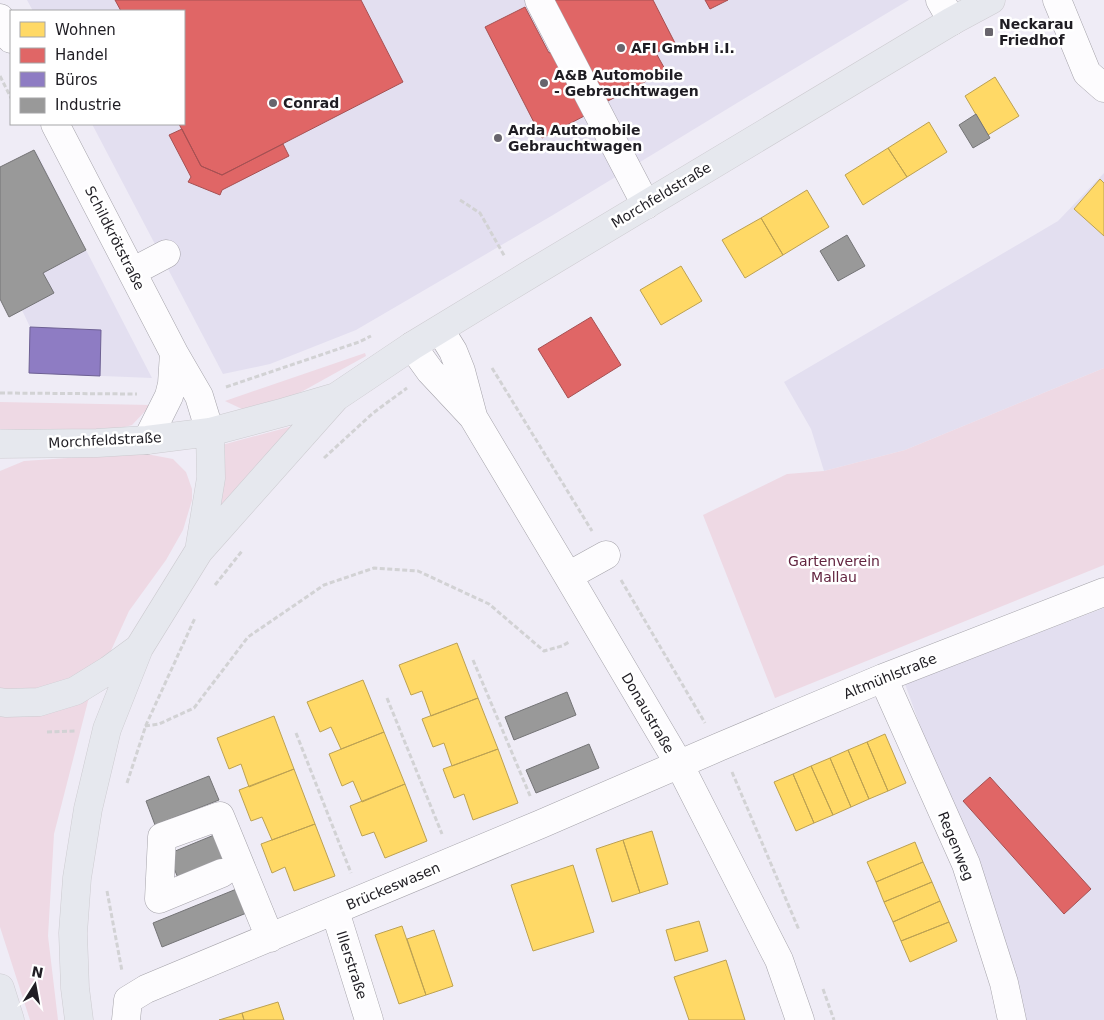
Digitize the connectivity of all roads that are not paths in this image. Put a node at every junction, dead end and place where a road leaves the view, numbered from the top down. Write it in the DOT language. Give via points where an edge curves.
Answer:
graph roads {
  1 [pos="539,0"];
  2 [pos="991,0"];
  3 [pos="1058,0"];
  4 [pos="946,11"];
  5 [pos="0,18"];
  6 [pos="10,37"];
  7 [pos="1104,88"];
  8 [pos="56,125"];
  9 [pos="646,204"];
  10 [pos="166,254"];
  11 [pos="132,272"];
  12 [pos="440,330"];
  13 [pos="412,346"];
  14 [pos="174,353"];
  15 [pos="336,397"];
  16 [pos="473,417"];
  17 [pos="210,432"];
  18 [pos="147,440"];
  19 [pos="0,443"];
  20 [pos="199,551"];
  21 [pos="606,555"];
  22 [pos="568,576"];
  23 [pos="1104,592"];
  24 [pos="139,648"];
  25 [pos="883,678"];
  26 [pos="0,702"];
  27 [pos="679,764"];
  28 [pos="222,872"];
  29 [pos="334,911"];
  30 [pos="270,938"];
  31 [pos="0,988"];
  32 [pos="127,1010"];
  33 [pos="10,1020"];
  34 [pos="79,1020"];
  35 [pos="369,1020"];
  36 [pos="800,1020"];
  37 [pos="1012,1020"];
  1 -- 9 [label="street"];
  2 -- 4 [label="main road, Morchfeldstraße"];
  3 -- 7 [label="street" via="1087,73"];
  4 -- 9 [label="main road, Morchfeldstraße"];
  5 -- 6 [label="street"];
  8 -- 11 [label="street, Schildkrötstraße"];
  9 -- 12 [label="main road, Morchfeldstraße"];
  10 -- 11 [label="street"];
  11 -- 14 [label="street, Schildkrötstraße"];
  12 -- 13 [label="main road, Morchfeldstraße"];
  12 -- 16 [label="street, Donaustraße" via="461,371"];
  13 -- 15 [label="main road, Morchfeldstraße"];
  13 -- 16 [label="street, Donaustraße" via="430,371"];
  14 -- 17 [label="street, Schildkrötstraße" via="199,396"];
  14 -- 18 [label="street" via="169,396"];
  15 -- 17 [label="main road, Morchfeldstraße"];
  15 -- 20 [label="main road, Morchfeldstraße"];
  16 -- 22 [label="street, Donaustraße"];
  17 -- 18 [label="main road, Morchfeldstraße"];
  17 -- 20 [label="main road, Morchfeldstraße" via="211,478"];
  18 -- 19 [label="main road, Morchfeldstraße"];
  20 -- 24 [label="main road, Morchfeldstraße"];
  21 -- 22 [label="street"];
  22 -- 27 [label="street, Donaustraße"];
  23 -- 25 [label="street, Altmühlstraße"];
  24 -- 26 [label="main road, Morchfeldstraße" via="75,691 39,702"];
  24 -- 34 [label="main road" via="107,729 88,809 77,878 73,933"];
  25 -- 27 [label="street, Altmühlstraße"];
  25 -- 37 [label="street, Regenweg" via="966,864 1004,983"];
  27 -- 29 [label="street, Brückeswasen"];
  27 -- 36 [label="street, Donaustraße" via="780,960"];
  28 -- 30 [label="street" via="159,899 162,837 220,816"];
  29 -- 30 [label="street, Brückeswasen"];
  29 -- 35 [label="street, Illerstraße"];
  30 -- 32 [label="street, Brückeswasen" via="146,989"];
  31 -- 33 [label="main road"];
}
